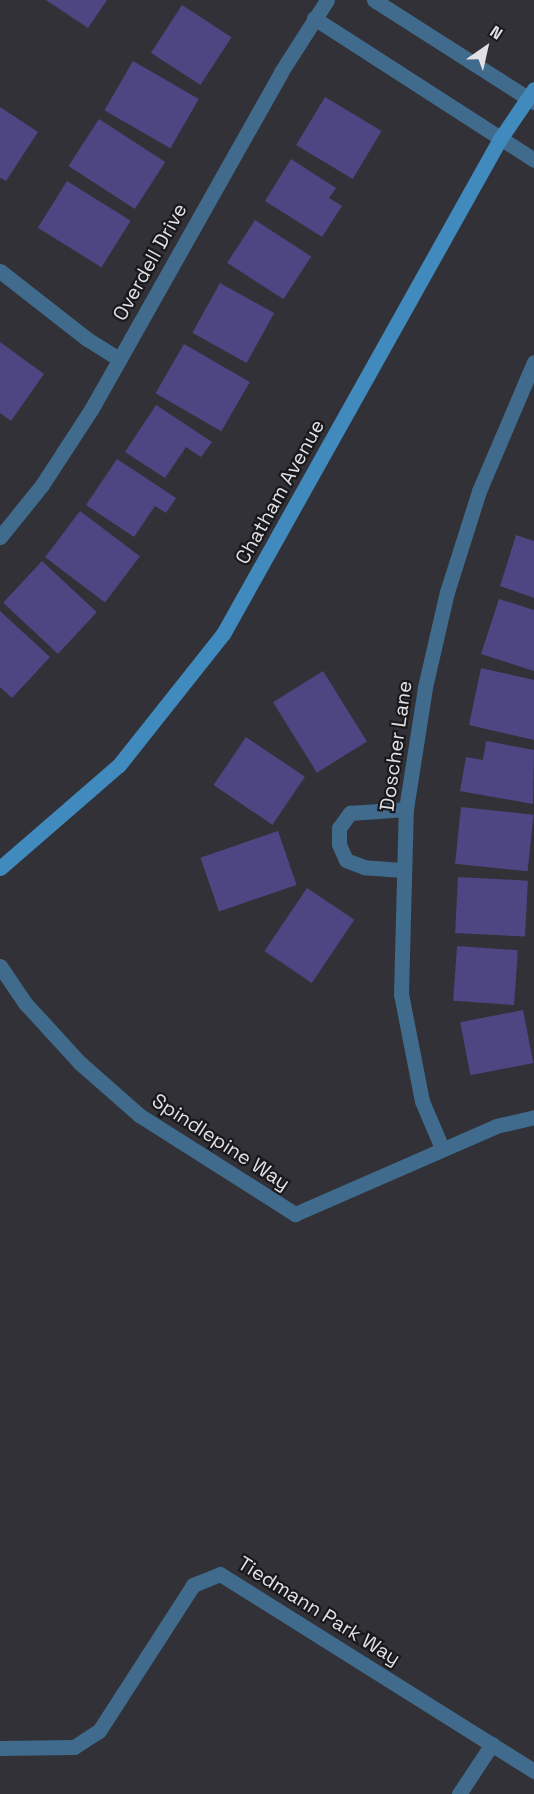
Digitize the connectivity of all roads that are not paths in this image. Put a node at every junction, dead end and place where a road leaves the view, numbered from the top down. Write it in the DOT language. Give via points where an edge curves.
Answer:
graph roads {
  1 [pos="327,0"];
  2 [pos="374,0"];
  3 [pos="314,18"];
  4 [pos="532,96"];
  5 [pos="500,139"];
  6 [pos="534,160"];
  7 [pos="0,271"];
  8 [pos="119,359"];
  9 [pos="534,362"];
  10 [pos="0,537"];
  11 [pos="406,809"];
  12 [pos="0,868"];
  13 [pos="403,870"];
  14 [pos="0,966"];
  15 [pos="534,1117"];
  16 [pos="442,1148"];
  17 [pos="492,1744"];
  18 [pos="0,1748"];
  19 [pos="534,1771"];
  20 [pos="459,1794"];
  1 -- 3 [label="street, Overdell Drive"];
  2 -- 4 [label="street"];
  3 -- 5 [label="street"];
  3 -- 8 [label="street, Overdell Drive"];
  4 -- 5 [label="street, Chatham Avenue"];
  5 -- 6 [label="street"];
  5 -- 12 [label="street, Chatham Avenue" via="223,634 119,765"];
  7 -- 8 [label="street"];
  8 -- 10 [label="street, Overdell Drive" via="42,485"];
  9 -- 11 [label="street, Doscher Lane" via="479,491 447,592 424,687"];
  11 -- 13 [label="street, Doscher Lane"];
  11 -- 13 [label="street" via="350,813 339,828 339,844 346,860"];
  13 -- 16 [label="street, Doscher Lane" via="401,994 422,1101"];
  14 -- 16 [label="street, Spindlepine Way" via="25,1004 80,1063 139,1115 295,1214"];
  15 -- 16 [label="street, Spindlepine Way" via="496,1126"];
  17 -- 18 [label="street, Tiedmann Park Way" via="220,1574 193,1585 99,1731 74,1748"];
  17 -- 19 [label="street, Tiedmann Park Way"];
  17 -- 20 [label="street"];
}
